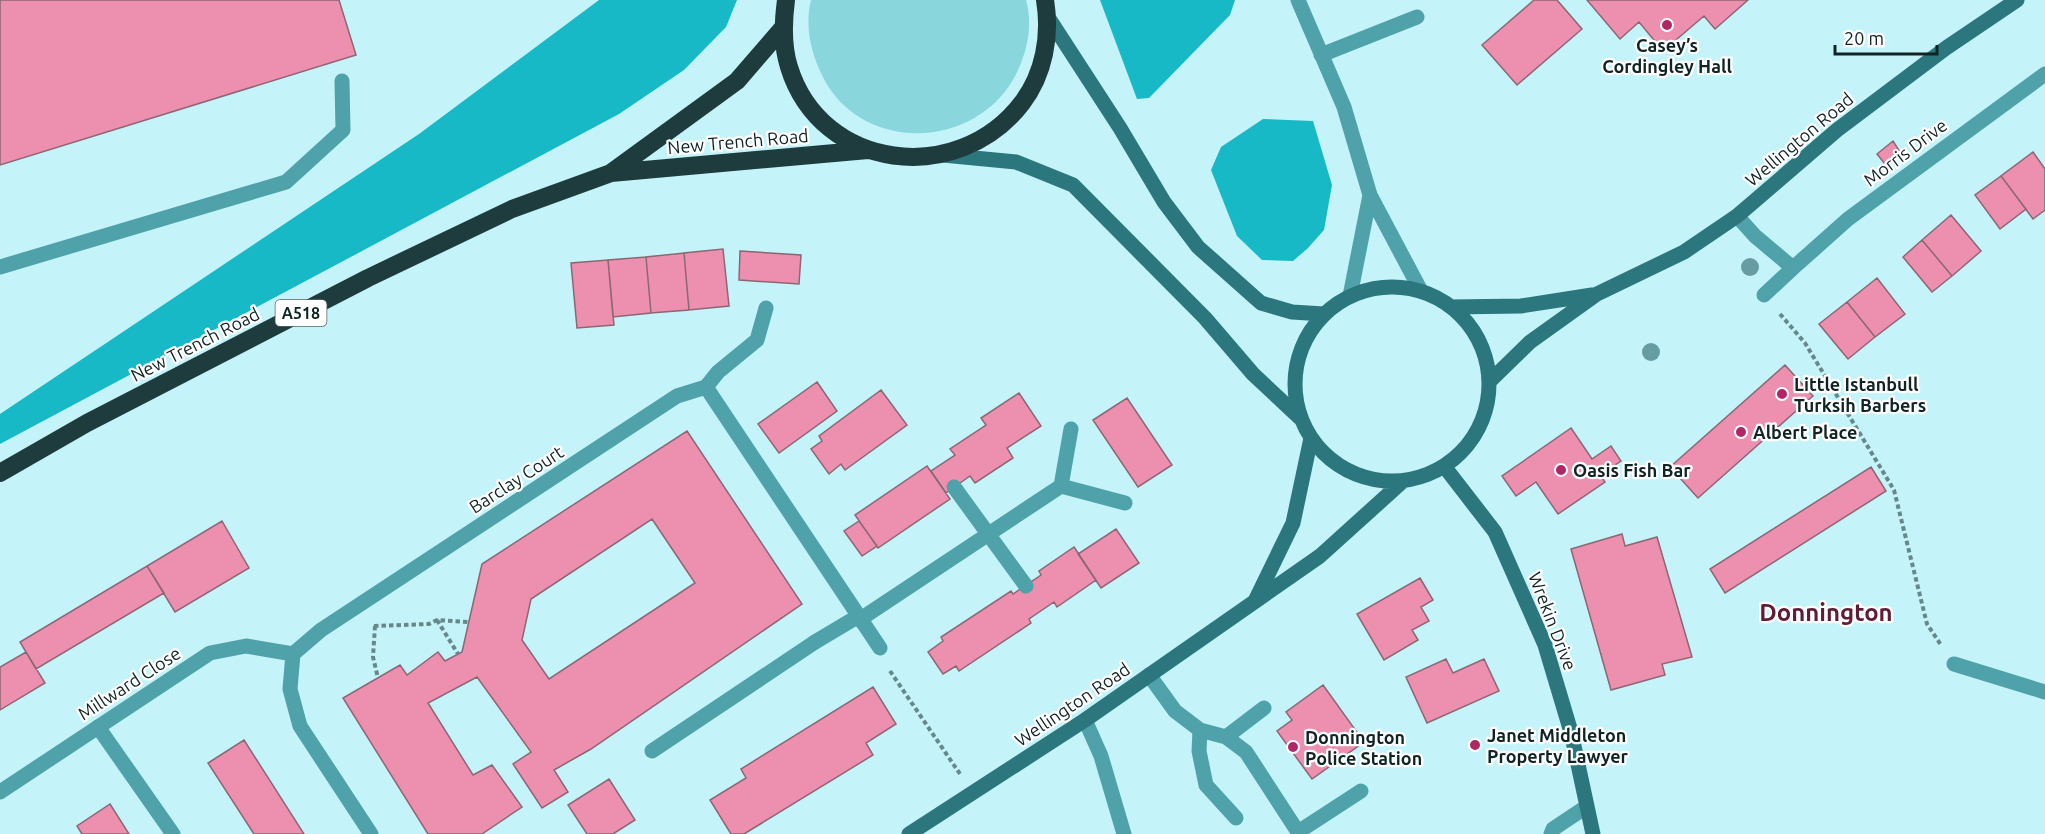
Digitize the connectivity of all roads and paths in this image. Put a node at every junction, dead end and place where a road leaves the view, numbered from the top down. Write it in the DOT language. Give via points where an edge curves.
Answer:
graph roads {
  1 [pos="786,0"];
  2 [pos="1298,0"];
  3 [pos="2018,0"];
  4 [pos="1047,9"];
  5 [pos="1416,17"];
  6 [pos="782,29"];
  7 [pos="1321,55"];
  8 [pos="2045,74"];
  9 [pos="342,81"];
  10 [pos="868,150"];
  11 [pos="943,155"];
  12 [pos="611,173"];
  13 [pos="1370,195"];
  14 [pos="1737,216"];
  15 [pos="0,267"];
  16 [pos="1793,268"];
  17 [pos="1421,291"];
  18 [pos="1597,294"];
  19 [pos="1764,295"];
  20 [pos="1350,296"];
  21 [pos="1451,307"];
  22 [pos="766,308"];
  23 [pos="1324,314"];
  24 [pos="1490,381"];
  25 [pos="706,387"];
  26 [pos="1300,418"];
  27 [pos="1071,429"];
  28 [pos="1311,438"];
  29 [pos="1444,466"];
  30 [pos="0,473"];
  31 [pos="1403,481"];
  32 [pos="1061,486"];
  33 [pos="954,487"];
  34 [pos="1125,503"];
  35 [pos="988,534"];
  36 [pos="1026,586"];
  37 [pos="1254,601"];
  38 [pos="343,616"];
  39 [pos="858,619"];
  40 [pos="437,620"];
  41 [pos="468,622"];
  42 [pos="375,626"];
  43 [pos="880,648"];
  44 [pos="293,654"];
  45 [pos="458,654"];
  46 [pos="1954,664"];
  47 [pos="1149,675"];
  48 [pos="378,678"];
  49 [pos="2045,692"];
  50 [pos="1264,708"];
  51 [pos="1085,720"];
  52 [pos="98,727"];
  53 [pos="1200,730"];
  54 [pos="1226,737"];
  55 [pos="651,751"];
  56 [pos="1360,791"];
  57 [pos="0,792"];
  58 [pos="974,794"];
  59 [pos="1586,807"];
  60 [pos="1236,818"];
  61 [pos="171,833"];
  62 [pos="371,834"];
  63 [pos="909,834"];
  64 [pos="1124,834"];
  65 [pos="1551,834"];
  66 [pos="1593,834"];
  1 -- 6 [label="highway"];
  2 -- 7 [label="street"];
  3 -- 14 [label="street, Wellington Road" via="1946,48 1837,130"];
  4 -- 11 [label="highway" via="1045,54 1032,90 1009,120 979,142"];
  4 -- 23 [label="street" via="1164,202 1198,247 1261,303 1292,312"];
  5 -- 7 [label="street"];
  6 -- 10 [label="highway" via="789,68 807,104 835,132"];
  6 -- 12 [label="highway, New Trench Road / A518" via="737,81"];
  7 -- 13 [label="street" via="1344,107"];
  8 -- 16 [label="street, Morris Drive" via="1848,219"];
  9 -- 15 [label="street" via="343,130 286,182"];
  10 -- 11 [label="highway" via="906,158"];
  10 -- 12 [label="highway, New Trench Road / A518"];
  11 -- 26 [label="street" via="1016,162 1073,185"];
  12 -- 30 [label="highway, New Trench Road / A518" via="512,208 378,273 87,423"];
  13 -- 17 [label="street"];
  13 -- 20 [label="street"];
  14 -- 16 [label="street"];
  14 -- 18 [label="street, Wellington Road" via="1684,252"];
  16 -- 19 [label="street, Morris Drive"];
  17 -- 20 [label="street" via="1373,288"];
  17 -- 21 [label="street"];
  18 -- 21 [label="street, Wellington Road" via="1521,306"];
  18 -- 24 [label="street, Wellington Road" via="1530,342"];
  19 -- 46 [label="path" via="1805,343 1894,490 1927,624"];
  20 -- 23 [label="street"];
  21 -- 24 [label="street" via="1479,340"];
  22 -- 25 [label="street" via="757,340"];
  23 -- 26 [label="street" via="1300,351 1295,396"];
  24 -- 29 [label="street" via="1487,407 1478,430 1464,450"];
  25 -- 38 [label="street, Barclay Court" via="677,396"];
  25 -- 39 [label="street"];
  26 -- 28 [label="street"];
  27 -- 32 [label="street"];
  28 -- 31 [label="street" via="1324,455 1361,477"];
  28 -- 37 [label="street, Wellington Road" via="1293,523"];
  29 -- 31 [label="street"];
  29 -- 59 [label="street, Wrekin Drive" via="1495,532 1545,645 1571,732"];
  31 -- 37 [label="street, Wellington Road" via="1320,556"];
  32 -- 34 [label="street"];
  32 -- 35 [label="street"];
  33 -- 35 [label="street"];
  35 -- 36 [label="street"];
  35 -- 39 [label="street"];
  37 -- 47 [label="street, Wellington Road"];
  38 -- 42 [label="path" via="349,627"];
  38 -- 44 [label="street, Barclay Court"];
  39 -- 43 [label="street"];
  39 -- 55 [label="street" via="815,642"];
  40 -- 41 [label="path"];
  40 -- 42 [label="path" via="429,624"];
  40 -- 45 [label="path"];
  42 -- 48 [label="path" via="373,657"];
  43 -- 58 [label="path" via="888,668"];
  44 -- 52 [label="street, Millward Close" via="246,646 210,653"];
  44 -- 62 [label="street" via="290,689 300,726"];
  46 -- 49 [label="street"];
  47 -- 51 [label="street, Wellington Road"];
  47 -- 53 [label="street" via="1175,711"];
  50 -- 54 [label="street"];
  51 -- 58 [label="street, Wellington Road"];
  51 -- 64 [label="street" via="1101,756"];
  52 -- 57 [label="street, Millward Close"];
  52 -- 61 [label="street"];
  53 -- 54 [label="street"];
  53 -- 60 [label="street" via="1198,751 1206,785"];
  54 -- 56 [label="street" via="1246,752 1298,832"];
  58 -- 63 [label="street, Wellington Road"];
  59 -- 65 [label="street"];
  59 -- 66 [label="street, Wrekin Drive"];
}
